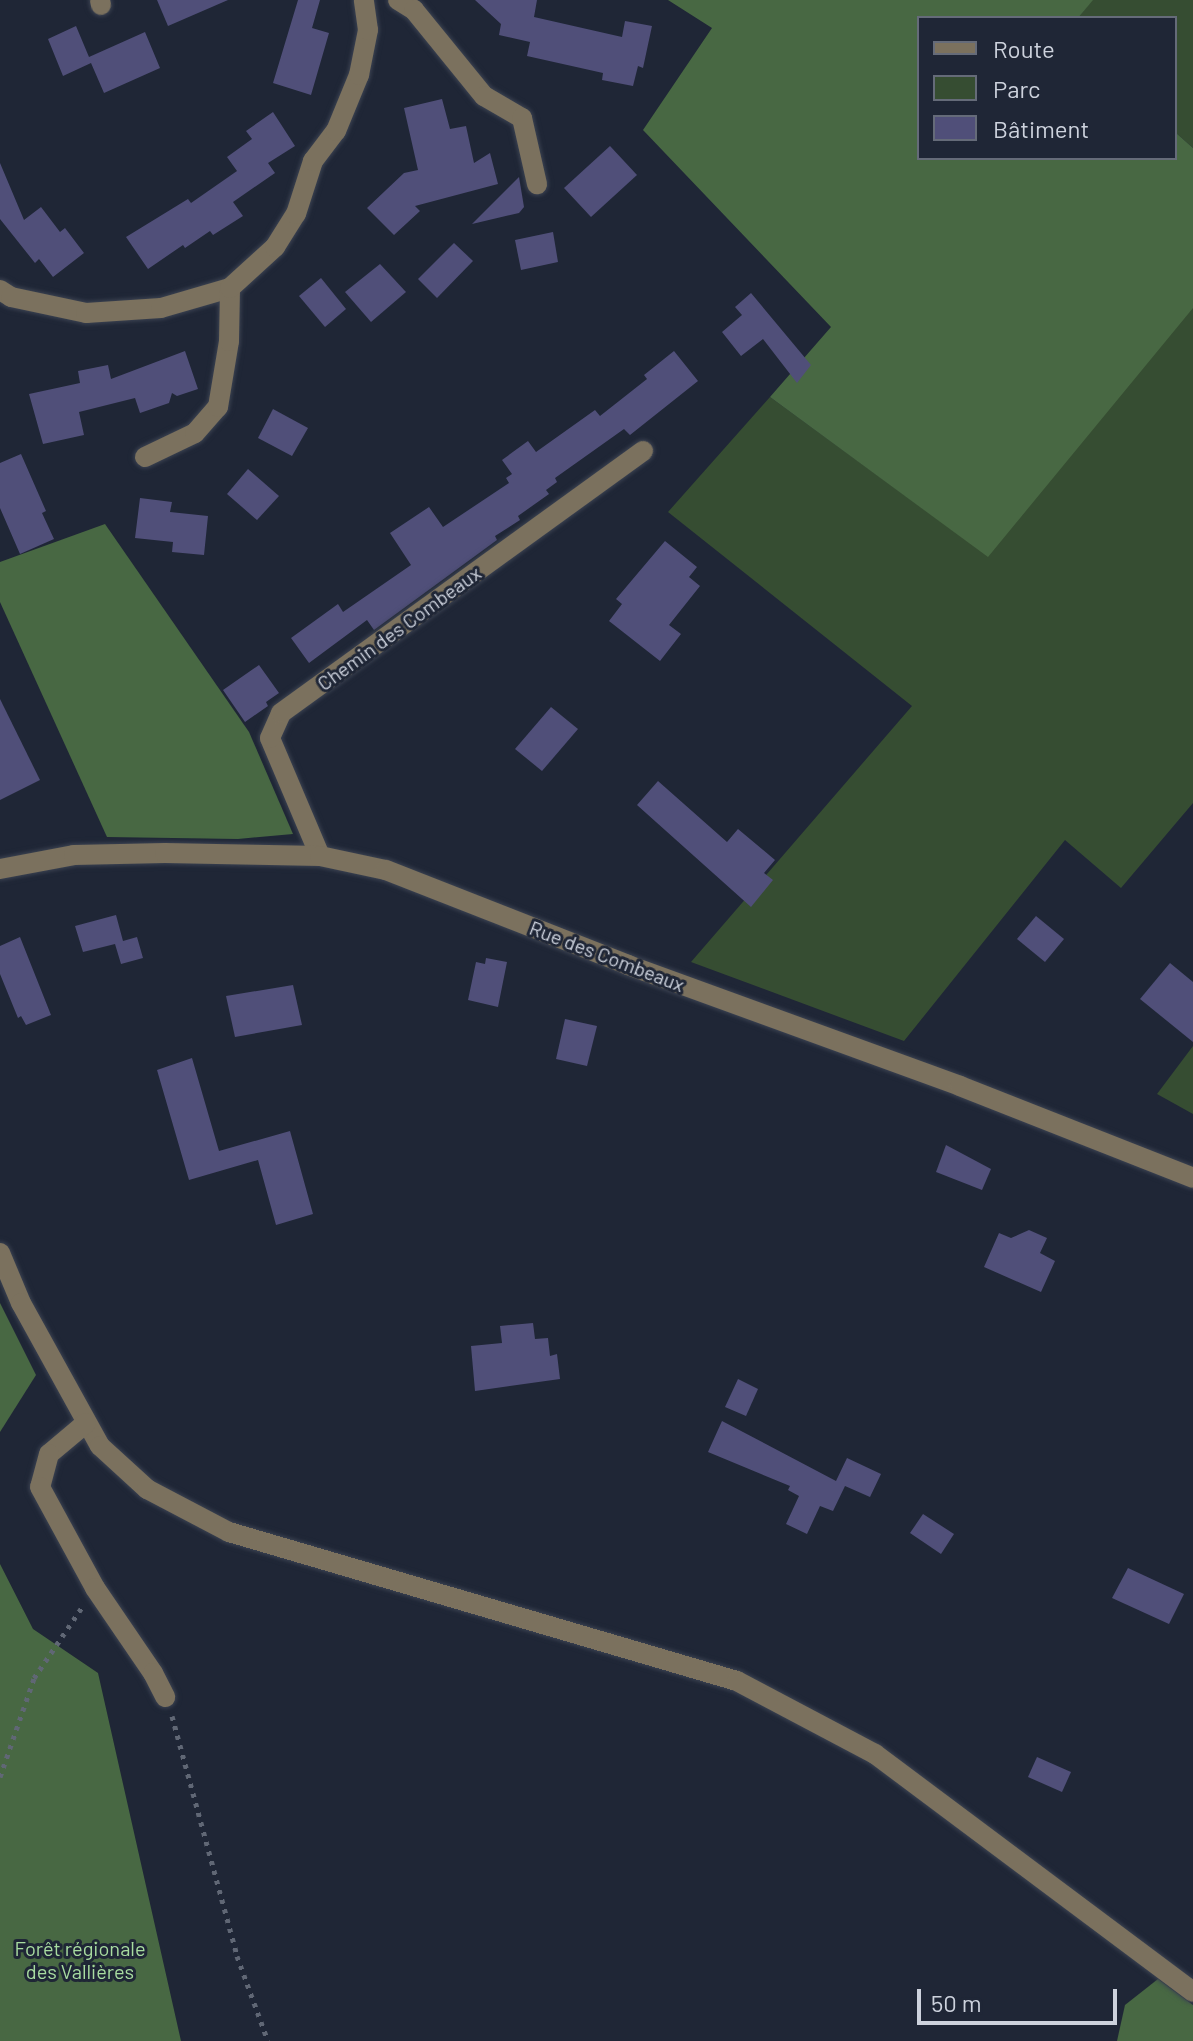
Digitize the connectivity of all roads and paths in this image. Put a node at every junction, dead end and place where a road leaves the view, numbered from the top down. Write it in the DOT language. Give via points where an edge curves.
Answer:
graph roads {
  1 [pos="364,0"];
  2 [pos="398,0"];
  3 [pos="537,184"];
  4 [pos="230,288"];
  5 [pos="0,290"];
  6 [pos="643,451"];
  7 [pos="145,457"];
  8 [pos="320,856"];
  9 [pos="0,869"];
  10 [pos="1193,1178"];
  11 [pos="0,1253"];
  12 [pos="86,1423"];
  13 [pos="95,1588"];
  14 [pos="165,1697"];
  15 [pos="0,1777"];
  16 [pos="1193,1992"];
  17 [pos="268,2041"];
  1 -- 4 [label="street" via="368,30 359,75 336,131 313,161 296,214 275,247"];
  2 -- 3 [label="street" via="414,10 484,96 522,118"];
  4 -- 5 [label="street" via="161,308 86,313"];
  4 -- 7 [label="street" via="229,341 218,407 195,433"];
  6 -- 8 [label="street, Chemin des Combeaux" via="281,713 270,738"];
  8 -- 9 [label="street, Rue des Combeaux" via="74,855"];
  8 -- 10 [label="street, Rue des Combeaux" via="386,870"];
  11 -- 12 [label="street"];
  12 -- 13 [label="street" via="49,1454 40,1487"];
  12 -- 16 [label="street" via="100,1446 147,1489 229,1532 737,1681 875,1754"];
  13 -- 14 [label="street"];
  13 -- 15 [label="path" via="34,1678"];
  14 -- 17 [label="path" via="237,1956"];
}
